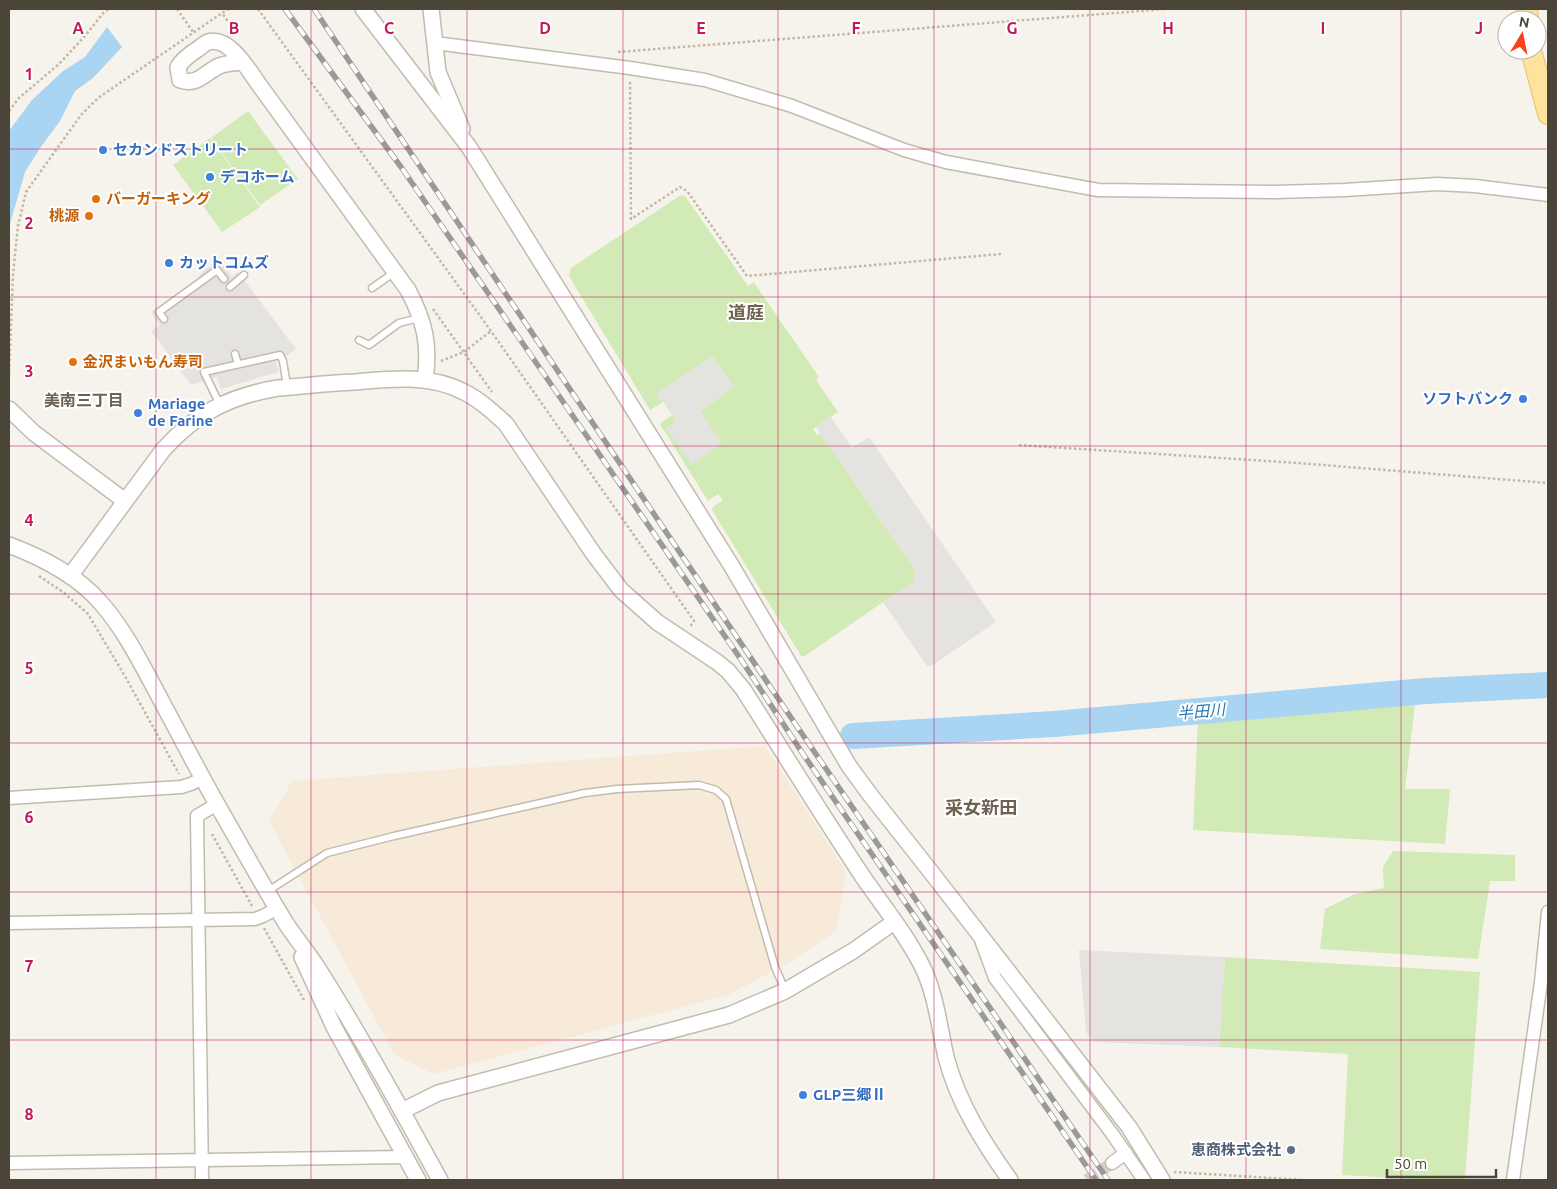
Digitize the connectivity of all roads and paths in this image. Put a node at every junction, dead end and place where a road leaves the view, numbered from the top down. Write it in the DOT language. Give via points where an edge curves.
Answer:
graph roads {
  1 [pos="109,9"];
  2 [pos="177,9"];
  3 [pos="228,9"];
  4 [pos="258,9"];
  5 [pos="363,9"];
  6 [pos="431,9"];
  7 [pos="1166,9"];
  8 [pos="222,13"];
  9 [pos="193,32"];
  10 [pos="239,37"];
  11 [pos="435,43"];
  12 [pos="1534,60"];
  13 [pos="242,62"];
  14 [pos="597,64"];
  15 [pos="630,68"];
  16 [pos="9,111"];
  17 [pos="1548,114"];
  18 [pos="469,147"];
  19 [pos="1548,195"];
  20 [pos="1001,254"];
  21 [pos="395,272"];
  22 [pos="244,275"];
  23 [pos="224,279"];
  24 [pos="230,286"];
  25 [pos="372,288"];
  26 [pos="430,303"];
  27 [pos="421,317"];
  28 [pos="164,319"];
  29 [pos="490,332"];
  30 [pos="359,340"];
  31 [pos="464,352"];
  32 [pos="235,354"];
  33 [pos="440,362"];
  34 [pos="238,364"];
  35 [pos="9,376"];
  36 [pos="425,380"];
  37 [pos="287,387"];
  38 [pos="492,392"];
  39 [pos="220,404"];
  40 [pos="9,409"];
  41 [pos="1019,445"];
  42 [pos="1548,483"];
  43 [pos="125,501"];
  44 [pos="9,548"];
  45 [pos="36,574"];
  46 [pos="70,576"];
  47 [pos="688,629"];
  48 [pos="203,778"];
  49 [pos="186,786"];
  50 [pos="9,798"];
  51 [pos="217,804"];
  52 [pos="200,814"];
  53 [pos="268,891"];
  54 [pos="278,908"];
  55 [pos="1548,912"];
  56 [pos="259,918"];
  57 [pos="198,920"];
  58 [pos="894,922"];
  59 [pos="9,923"];
  60 [pos="288,926"];
  61 [pos="978,933"];
  62 [pos="1544,982"];
  63 [pos="785,991"];
  64 [pos="306,1003"];
  65 [pos="402,1110"];
  66 [pos="1126,1153"];
  67 [pos="406,1157"];
  68 [pos="201,1160"];
  69 [pos="9,1163"];
  70 [pos="1112,1163"];
  71 [pos="1165,1178"];
  72 [pos="202,1180"];
  73 [pos="418,1180"];
  74 [pos="440,1180"];
  75 [pos="1010,1180"];
  76 [pos="1144,1180"];
  77 [pos="1304,1180"];
  78 [pos="1514,1180"];
  1 -- 16 [label="path" via="59,64 19,98"];
  2 -- 9 [label="path"];
  3 -- 8 [label="path"];
  4 -- 29 [label="path"];
  5 -- 18 [label="street"];
  6 -- 11 [label="street"];
  7 -- 14 [label="path" via="620,51"];
  8 -- 9 [label="path"];
  8 -- 10 [label="path"];
  9 -- 35 [label="path" via="98,98 81,115 26,192 14,265"];
  11 -- 14 [label="street"];
  11 -- 18 [label="street" via="438,72"];
  12 -- 17 [label="main road"];
  13 -- 21 [label="street"];
  14 -- 15 [label="street"];
  15 -- 19 [label="street" via="727,85 792,106 904,150 946,162 1098,190 1285,192 1437,184"];
  15 -- 20 [label="path" via="632,219 680,187 688,190 747,276"];
  18 -- 61 [label="street" via="730,565 850,766"];
  21 -- 25 [label="lane"];
  21 -- 27 [label="street"];
  22 -- 24 [label="lane"];
  23 -- 28 [label="lane" via="217,270 159,312"];
  26 -- 31 [label="path"];
  27 -- 30 [label="lane" via="399,323 369,345"];
  27 -- 36 [label="street" via="427,346"];
  29 -- 31 [label="path"];
  29 -- 47 [label="path" via="694,621"];
  31 -- 33 [label="path"];
  31 -- 38 [label="path"];
  32 -- 34 [label="lane"];
  34 -- 37 [label="lane" via="280,355"];
  34 -- 39 [label="lane" via="204,372"];
  36 -- 37 [label="street" via="384,379"];
  36 -- 58 [label="street" via="462,391 494,412 510,430 621,590 657,622 728,671 743,689"];
  37 -- 39 [label="street" via="243,395"];
  39 -- 43 [label="street" via="176,436"];
  40 -- 43 [label="street" via="34,433"];
  41 -- 42 [label="path"];
  43 -- 46 [label="street"];
  44 -- 46 [label="street" via="41,558"];
  45 -- 49 [label="path" via="88,614"];
  46 -- 48 [label="street" via="86,587 118,623"];
  48 -- 49 [label="street"];
  48 -- 51 [label="street"];
  49 -- 50 [label="street"];
  51 -- 52 [label="street"];
  51 -- 53 [label="street"];
  52 -- 56 [label="path"];
  52 -- 57 [label="street" via="197,816"];
  53 -- 54 [label="street"];
  53 -- 63 [label="lane" via="327,853 394,836 585,793 698,785 716,790 726,800"];
  54 -- 56 [label="street"];
  54 -- 60 [label="street"];
  55 -- 62 [label="street"];
  56 -- 57 [label="street"];
  56 -- 64 [label="path"];
  57 -- 59 [label="street"];
  57 -- 68 [label="street"];
  58 -- 63 [label="street" via="853,951"];
  58 -- 75 [label="street" via="916,956 930,986 958,1093 982,1139"];
  60 -- 65 [label="street" via="318,968"];
  60 -- 67 [label="street" via="334,1027"];
  61 -- 66 [label="street" via="995,978"];
  61 -- 71 [label="street"];
  62 -- 78 [label="street"];
  63 -- 65 [label="street" via="729,1014 438,1093"];
  65 -- 74 [label="street"];
  66 -- 70 [label="street"];
  66 -- 76 [label="street"];
  67 -- 68 [label="street"];
  67 -- 73 [label="street"];
  68 -- 69 [label="street"];
  68 -- 72 [label="street"];
  71 -- 77 [label="path" via="1174,1172"];
}
